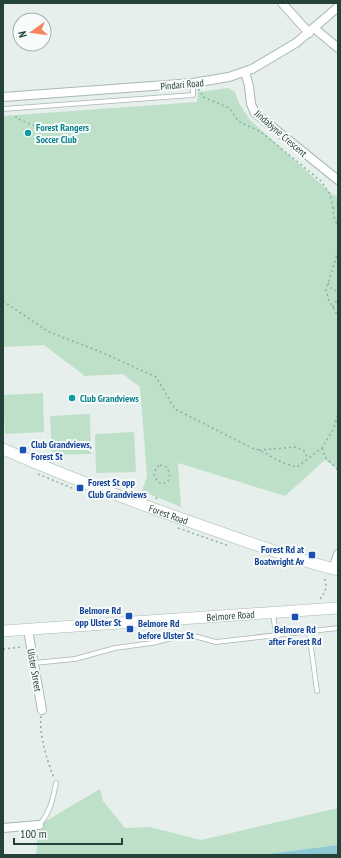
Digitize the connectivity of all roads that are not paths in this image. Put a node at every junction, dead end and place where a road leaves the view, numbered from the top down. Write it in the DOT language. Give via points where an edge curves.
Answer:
graph roads {
  1 [pos="282,3"];
  2 [pos="338,7"];
  3 [pos="312,30"];
  4 [pos="338,48"];
  5 [pos="245,72"];
  6 [pos="193,87"];
  7 [pos="3,97"];
  8 [pos="3,109"];
  9 [pos="338,180"];
  10 [pos="3,449"];
  11 [pos="338,554"];
  12 [pos="332,569"];
  13 [pos="338,608"];
  14 [pos="273,612"];
  15 [pos="338,628"];
  16 [pos="28,630"];
  17 [pos="3,631"];
  18 [pos="309,632"];
  19 [pos="276,635"];
  20 [pos="34,664"];
  21 [pos="317,691"];
  22 [pos="42,710"];
  23 [pos="56,783"];
  24 [pos="39,825"];
  25 [pos="3,828"];
  1 -- 3 [label="street"];
  2 -- 3 [label="street, Pindari Road"];
  3 -- 4 [label="street"];
  3 -- 5 [label="street, Pindari Road" via="291,46"];
  5 -- 6 [label="street, Pindari Road"];
  5 -- 9 [label="street, Jindabyne Crescent" via="255,113"];
  6 -- 7 [label="street, Pindari Road"];
  6 -- 8 [label="lane" via="194,95"];
  10 -- 12 [label="street, Forest Road" via="139,504"];
  11 -- 12 [label="street"];
  13 -- 14 [label="street, Belmore Road"];
  14 -- 16 [label="street, Belmore Road"];
  14 -- 19 [label="lane"];
  15 -- 18 [label="lane"];
  16 -- 17 [label="street, Belmore Road"];
  16 -- 20 [label="street, Ulster Street"];
  18 -- 19 [label="lane"];
  18 -- 21 [label="lane"];
  19 -- 20 [label="lane" via="216,642 195,636 181,636 115,648 75,659"];
  20 -- 22 [label="street, Ulster Street"];
  23 -- 24 [label="lane" via="46,817"];
  24 -- 25 [label="street"];
}
